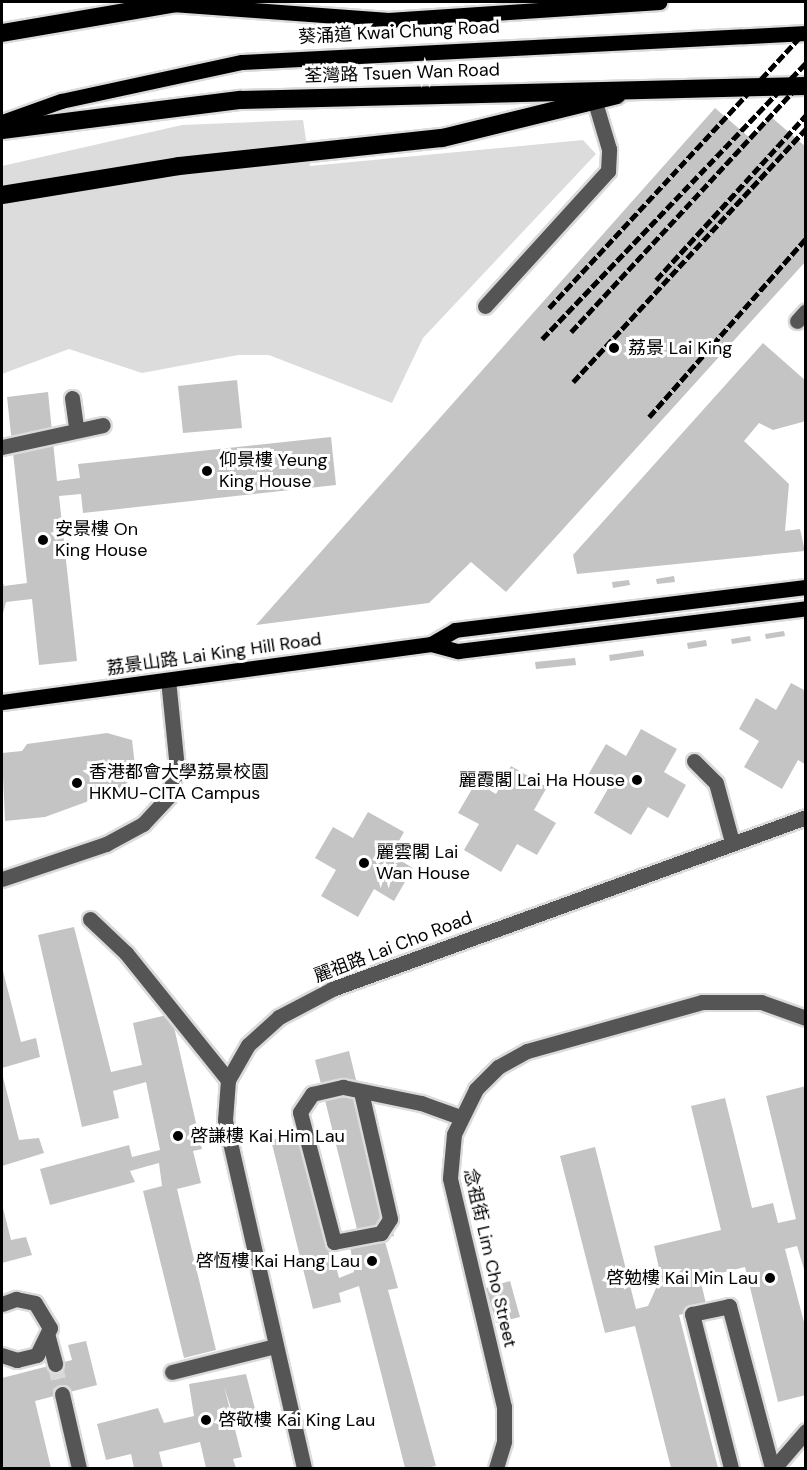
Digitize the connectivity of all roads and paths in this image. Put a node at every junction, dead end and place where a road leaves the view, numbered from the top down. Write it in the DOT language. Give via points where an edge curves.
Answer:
graph roads {
  1 [pos="658,2"];
  2 [pos="178,3"];
  3 [pos="2,33"];
  4 [pos="806,33"];
  5 [pos="806,86"];
  6 [pos="634,89"];
  7 [pos="595,102"];
  8 [pos="2,122"];
  9 [pos="2,130"];
  10 [pos="2,195"];
  11 [pos="485,306"];
  12 [pos="72,398"];
  13 [pos="103,425"];
  14 [pos="76,427"];
  15 [pos="2,447"];
  16 [pos="806,587"];
  17 [pos="806,608"];
  18 [pos="431,644"];
  19 [pos="168,680"];
  20 [pos="2,702"];
  21 [pos="694,761"];
  22 [pos="806,817"];
  23 [pos="732,842"];
  24 [pos="2,879"];
  25 [pos="90,919"];
  26 [pos="806,1018"];
  27 [pos="228,1080"];
  28 [pos="361,1092"];
  29 [pos="460,1117"];
  30 [pos="2,1304"];
  31 [pos="48,1337"];
  32 [pos="275,1346"];
  33 [pos="2,1355"];
  34 [pos="55,1364"];
  35 [pos="172,1372"];
  36 [pos="62,1394"];
  37 [pos="806,1431"];
  38 [pos="79,1468"];
  39 [pos="304,1468"];
  40 [pos="496,1468"];
  41 [pos="731,1468"];
  42 [pos="773,1468"];
  1 -- 2 [label="main road, 葵涌道 Kwai Chung Road" via="388,20"];
  2 -- 3 [label="highway, 葵涌道 Kwai Chung Road"];
  4 -- 8 [label="main road, 葵涌道 Kwai Chung Road" via="242,62 61,101"];
  5 -- 6 [label="highway, 荃灣路 Tsuen Wan Road"];
  6 -- 7 [label="highway"];
  6 -- 9 [label="highway, 荃灣路 Tsuen Wan Road" via="241,100"];
  7 -- 10 [label="highway" via="419,140 179,166"];
  7 -- 11 [label="street" via="609,150 608,171"];
  12 -- 14 [label="street"];
  13 -- 14 [label="street"];
  14 -- 15 [label="street" via="60,437"];
  16 -- 18 [label="main road, 荔景山路 Lai King Hill Road" via="455,630"];
  17 -- 18 [label="main road, 荔景山路 Lai King Hill Road" via="458,651"];
  18 -- 19 [label="main road, 荔景山路 Lai King Hill Road"];
  19 -- 20 [label="main road, 荔景山路 Lai King Hill Road"];
  19 -- 24 [label="street" via="177,768 168,797 143,824 106,844"];
  21 -- 23 [label="street" via="716,783"];
  22 -- 23 [label="street, 麗祖路 Lai Cho Road"];
  23 -- 27 [label="street, 麗祖路 Lai Cho Road" via="332,989 279,1017 248,1045"];
  25 -- 27 [label="street" via="126,953"];
  26 -- 29 [label="street, 念祖街 Lim Cho Street" via="761,1002 720,1000 546,1044 498,1067"];
  27 -- 32 [label="street, 麗祖路 Lai Cho Road" via="225,1120"];
  28 -- 28 [label="street" via="390,1219 381,1233 334,1242 300,1112 312,1094 343,1086"];
  28 -- 29 [label="street" via="422,1103"];
  29 -- 40 [label="street, 念祖街 Lim Cho Street" via="450,1178 504,1407 504,1441"];
  30 -- 31 [label="street" via="16,1299 35,1303 47,1318"];
  31 -- 33 [label="street" via="28,1359"];
  31 -- 34 [label="street"];
  32 -- 35 [label="street"];
  32 -- 39 [label="street, 麗祖路 Lai Cho Road"];
  36 -- 38 [label="street"];
  37 -- 42 [label="street"];
  41 -- 42 [label="street" via="692,1314 729,1306"];
}
